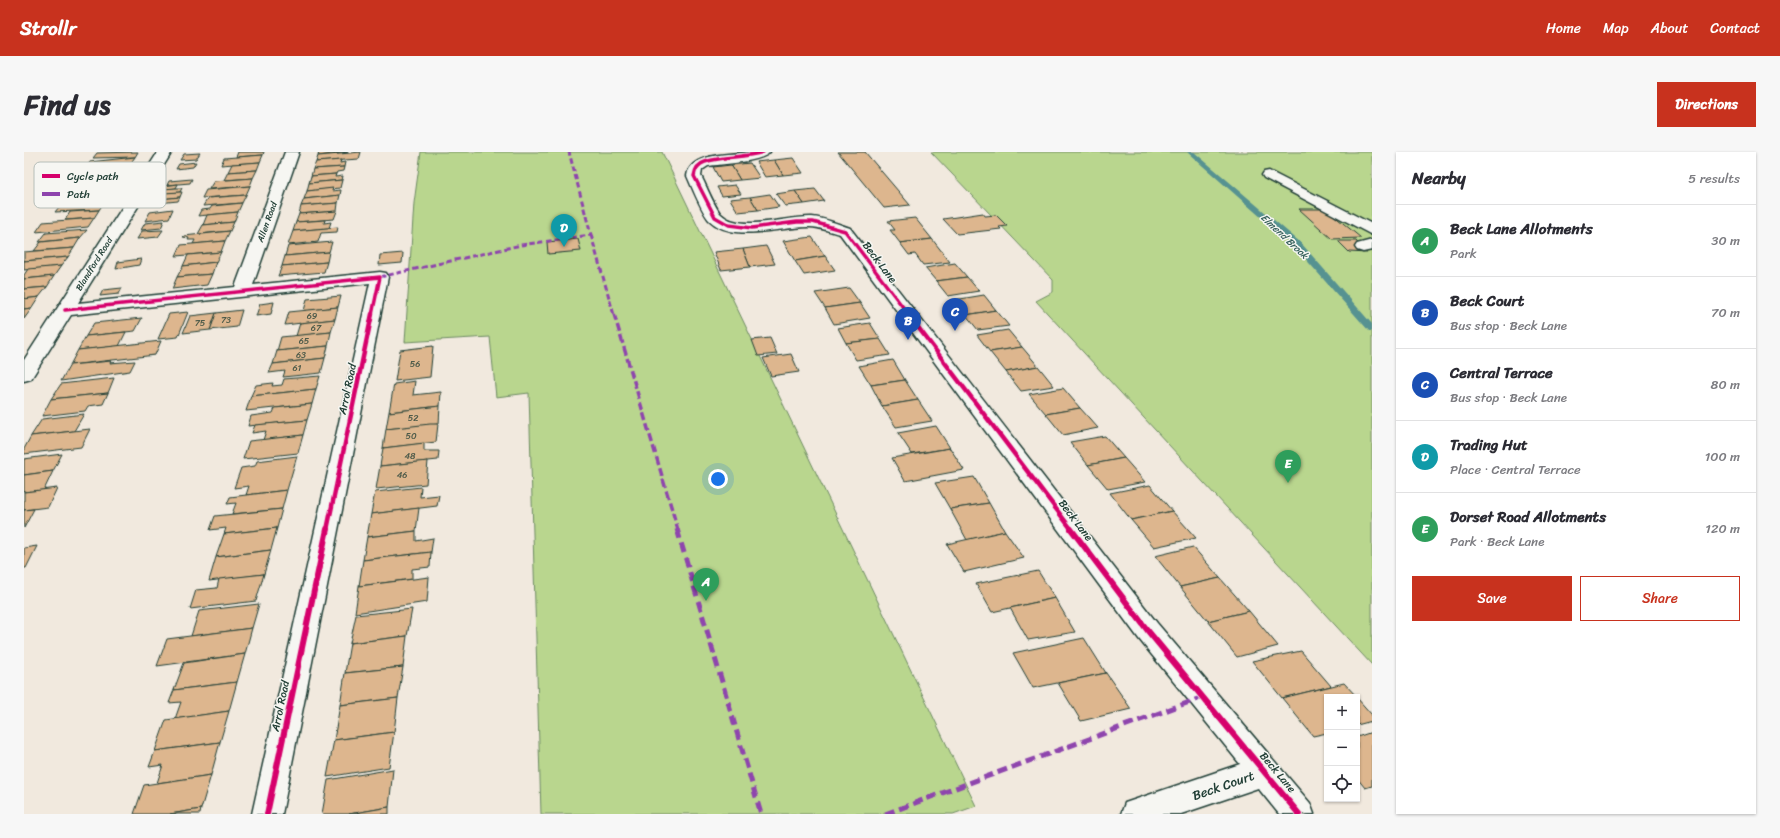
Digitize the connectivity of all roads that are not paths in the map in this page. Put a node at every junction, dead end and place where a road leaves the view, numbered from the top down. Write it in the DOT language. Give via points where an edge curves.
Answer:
graph roads {
  1 [pos="165,152"];
  2 [pos="292,152"];
  3 [pos="763,152"];
  4 [pos="159,162"];
  5 [pos="1268,175"];
  6 [pos="130,208"];
  7 [pos="1372,230"];
  8 [pos="242,292"];
  9 [pos="65,310"];
  10 [pos="24,375"];
  11 [pos="1264,771"];
  12 [pos="267,814"];
  13 [pos="1136,814"];
  14 [pos="1299,814"];
  1 -- 4 [label="street, Blandford Road"];
  2 -- 8 [label="street, Allen Road"];
  3 -- 11 [label="street, Beck Lane" via="704,162 694,171 694,176 715,217 721,222 740,228 813,222 845,231 1148,631"];
  5 -- 7 [label="street"];
  6 -- 9 [label="street, Blandford Road"];
  8 -- 9 [label="street, Arrol Road"];
  8 -- 12 [label="street, Arrol Road" via="380,277"];
  9 -- 10 [label="street, Blandford Road"];
  11 -- 13 [label="street, Beck Court"];
  11 -- 14 [label="street, Beck Lane"];
}
